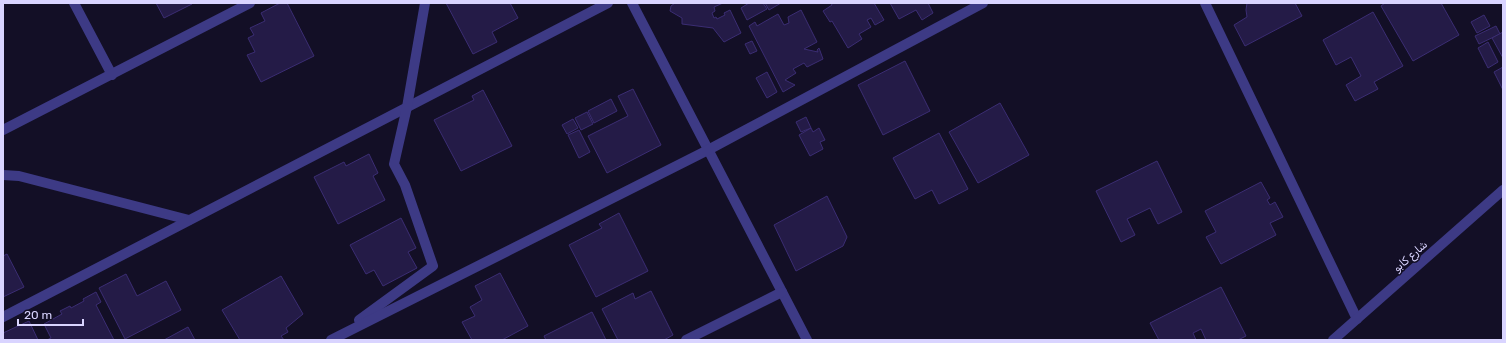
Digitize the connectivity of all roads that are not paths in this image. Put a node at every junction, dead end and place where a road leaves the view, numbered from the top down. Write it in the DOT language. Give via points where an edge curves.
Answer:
graph roads {
  1 [pos="74,3"];
  2 [pos="250,3"];
  3 [pos="425,3"];
  4 [pos="608,3"];
  5 [pos="632,3"];
  6 [pos="983,3"];
  7 [pos="1205,3"];
  8 [pos="112,75"];
  9 [pos="407,107"];
  10 [pos="3,130"];
  11 [pos="708,150"];
  12 [pos="3,175"];
  13 [pos="1503,190"];
  14 [pos="189,220"];
  15 [pos="782,292"];
  16 [pos="3,316"];
  17 [pos="1358,319"];
  18 [pos="333,339"];
  19 [pos="686,340"];
  20 [pos="807,340"];
  21 [pos="1333,340"];
  1 -- 8 [label="street"];
  2 -- 8 [label="street"];
  3 -- 9 [label="street"];
  4 -- 9 [label="street"];
  5 -- 11 [label="street"];
  6 -- 11 [label="street"];
  7 -- 17 [label="street"];
  8 -- 10 [label="street"];
  9 -- 14 [label="street"];
  9 -- 18 [label="street" via="394,164 405,185 433,266"];
  11 -- 15 [label="street"];
  11 -- 18 [label="street"];
  12 -- 14 [label="street" via="19,176"];
  13 -- 17 [label="street, شارع كابو"];
  14 -- 16 [label="street"];
  15 -- 19 [label="street"];
  15 -- 20 [label="street"];
  17 -- 21 [label="street, شارع كابو"];
}
